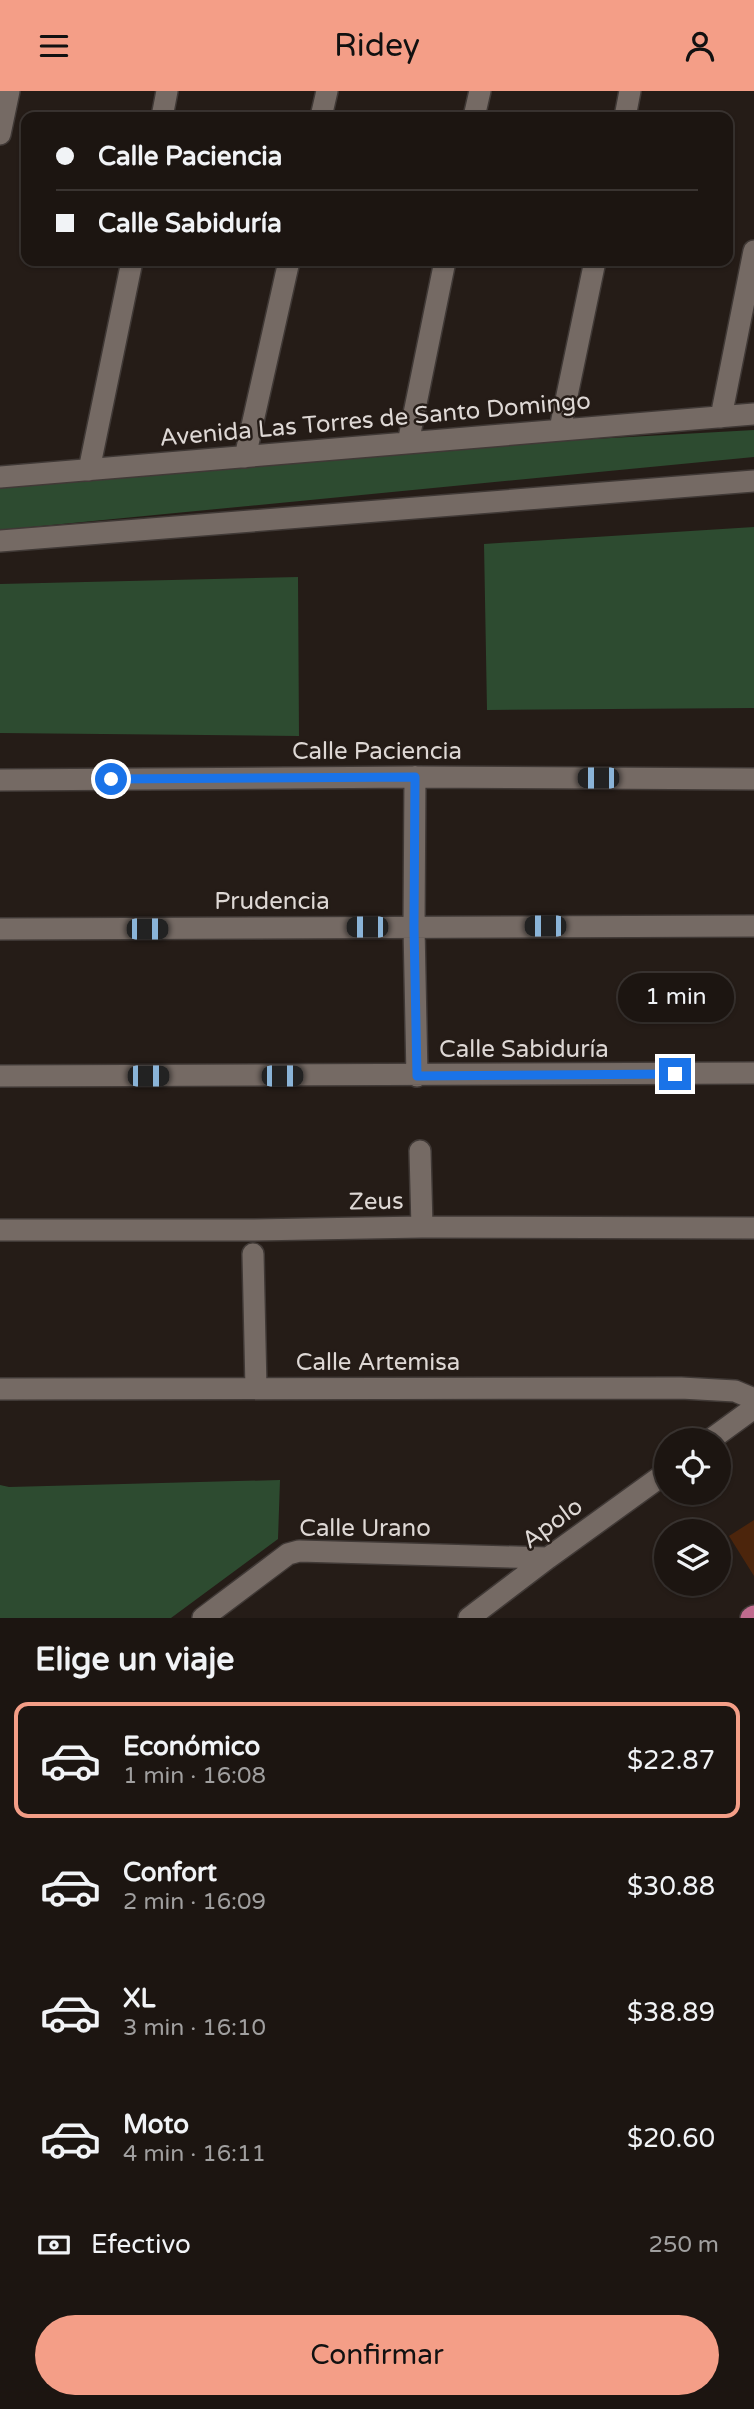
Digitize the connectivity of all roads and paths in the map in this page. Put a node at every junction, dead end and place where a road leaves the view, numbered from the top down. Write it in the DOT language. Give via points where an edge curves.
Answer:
graph roads {
  1 [pos="9,91"];
  2 [pos="167,91"];
  3 [pos="327,91"];
  4 [pos="480,91"];
  5 [pos="630,91"];
  6 [pos="163,112"];
  7 [pos="322,112"];
  8 [pos="475,112"];
  9 [pos="626,112"];
  10 [pos="0,134"];
  11 [pos="754,251"];
  12 [pos="131,266"];
  13 [pos="288,266"];
  14 [pos="444,266"];
  15 [pos="594,266"];
  16 [pos="754,414"];
  17 [pos="721,417"];
  18 [pos="560,429"];
  19 [pos="408,443"];
  20 [pos="245,457"];
  21 [pos="89,470"];
  22 [pos="0,477"];
  23 [pos="754,481"];
  24 [pos="0,541"];
  25 [pos="415,777"];
  26 [pos="0,779"];
  27 [pos="754,779"];
  28 [pos="754,926"];
  29 [pos="414,927"];
  30 [pos="0,929"];
  31 [pos="754,1073"];
  32 [pos="0,1076"];
  33 [pos="417,1076"];
  34 [pos="419,1151"];
  35 [pos="422,1227"];
  36 [pos="754,1228"];
  37 [pos="0,1230"];
  38 [pos="253,1254"];
  39 [pos="256,1388"];
  40 [pos="0,1389"];
  41 [pos="754,1399"];
  42 [pos="754,1408"];
  43 [pos="726,1428"];
  44 [pos="654,1481"];
  45 [pos="548,1558"];
  46 [pos="203,1618"];
  47 [pos="469,1618"];
  1 -- 10 [label="street"];
  2 -- 6 [label="street"];
  3 -- 7 [label="street"];
  4 -- 8 [label="street"];
  5 -- 9 [label="street"];
  11 -- 17 [label="street"];
  12 -- 21 [label="street"];
  13 -- 20 [label="street"];
  14 -- 19 [label="street"];
  15 -- 18 [label="street"];
  16 -- 17 [label="street, Avenida Las Torres de Santo Domingo"];
  17 -- 18 [label="street, Avenida Las Torres de Santo Domingo"];
  18 -- 19 [label="street, Avenida Las Torres de Santo Domingo"];
  19 -- 20 [label="street, Avenida Las Torres de Santo Domingo"];
  20 -- 21 [label="street, Avenida Las Torres de Santo Domingo"];
  21 -- 22 [label="street, Avenida Las Torres de Santo Domingo"];
  23 -- 24 [label="street"];
  25 -- 26 [label="street, Calle Paciencia"];
  25 -- 27 [label="street, Calle Paciencia"];
  25 -- 29 [label="street"];
  28 -- 29 [label="street, Prudencia"];
  29 -- 30 [label="street, Prudencia"];
  29 -- 33 [label="street"];
  31 -- 33 [label="street, Calle Sabiduría"];
  32 -- 33 [label="street, Calle Sabiduría"];
  34 -- 35 [label="street"];
  35 -- 36 [label="street, Zeus"];
  35 -- 37 [label="street, Zeus"];
  38 -- 39 [label="street"];
  39 -- 40 [label="street, Calle Artemisa"];
  39 -- 41 [label="street, Calle Artemisa" via="681,1388 736,1391"];
  42 -- 43 [label="street"];
  44 -- 45 [label="street, Apolo"];
  45 -- 46 [label="street, Calle Urano" via="299,1551 288,1554"];
  45 -- 47 [label="street, Apolo"];
}
